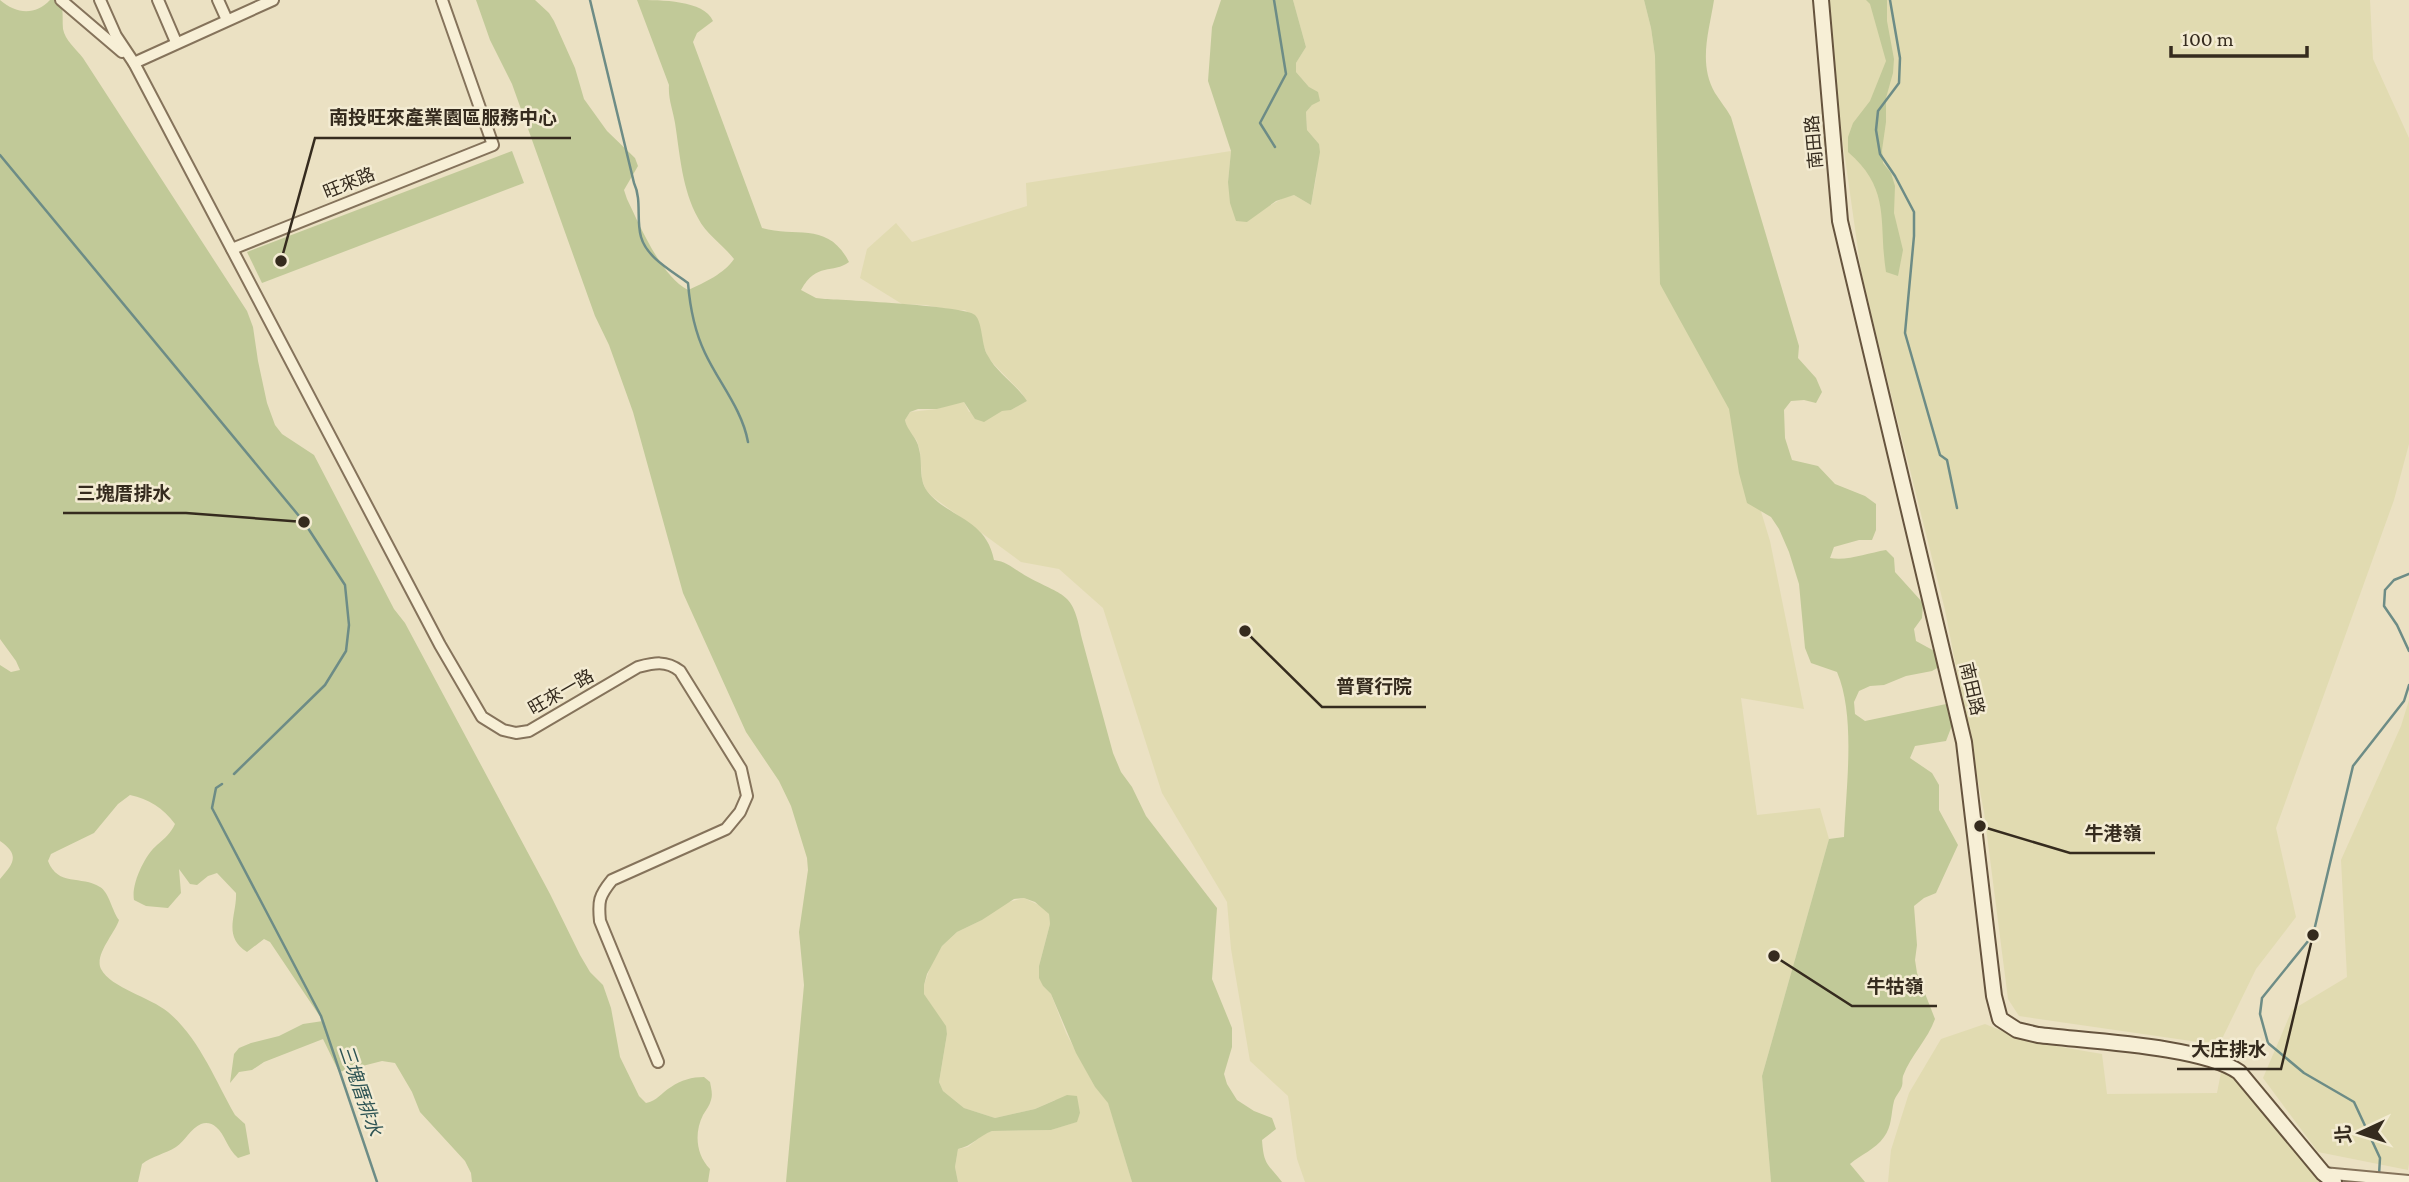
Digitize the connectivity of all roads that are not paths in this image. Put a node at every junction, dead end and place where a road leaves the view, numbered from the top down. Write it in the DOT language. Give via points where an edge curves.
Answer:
graph roads {
  1 [pos="61,0"];
  2 [pos="100,0"];
  3 [pos="158,0"];
  4 [pos="218,0"];
  5 [pos="273,0"];
  6 [pos="442,0"];
  7 [pos="1821,0"];
  8 [pos="227,20"];
  9 [pos="176,43"];
  10 [pos="134,63"];
  11 [pos="232,249"];
  12 [pos="658,1062"];
  13 [pos="2328,1177"];
  14 [pos="2409,1181"];
  1 -- 10 [label="street"];
  2 -- 10 [label="street"];
  3 -- 9 [label="street"];
  4 -- 8 [label="street"];
  5 -- 8 [label="street"];
  6 -- 11 [label="street, 旺來路" via="493,145"];
  7 -- 13 [label="main road, 南田路" via="1840,221 1964,743 2000,1018 2017,1030 2038,1035 2186,1052 2231,1067"];
  8 -- 9 [label="street"];
  9 -- 10 [label="street"];
  10 -- 11 [label="street"];
  11 -- 12 [label="street, 旺來一路" via="482,717 503,730 529,731 638,667 671,664 680,671 741,769 747,796 726,829 612,880 598,902 600,921"];
  13 -- 14 [label="street, 南田路"];
}
